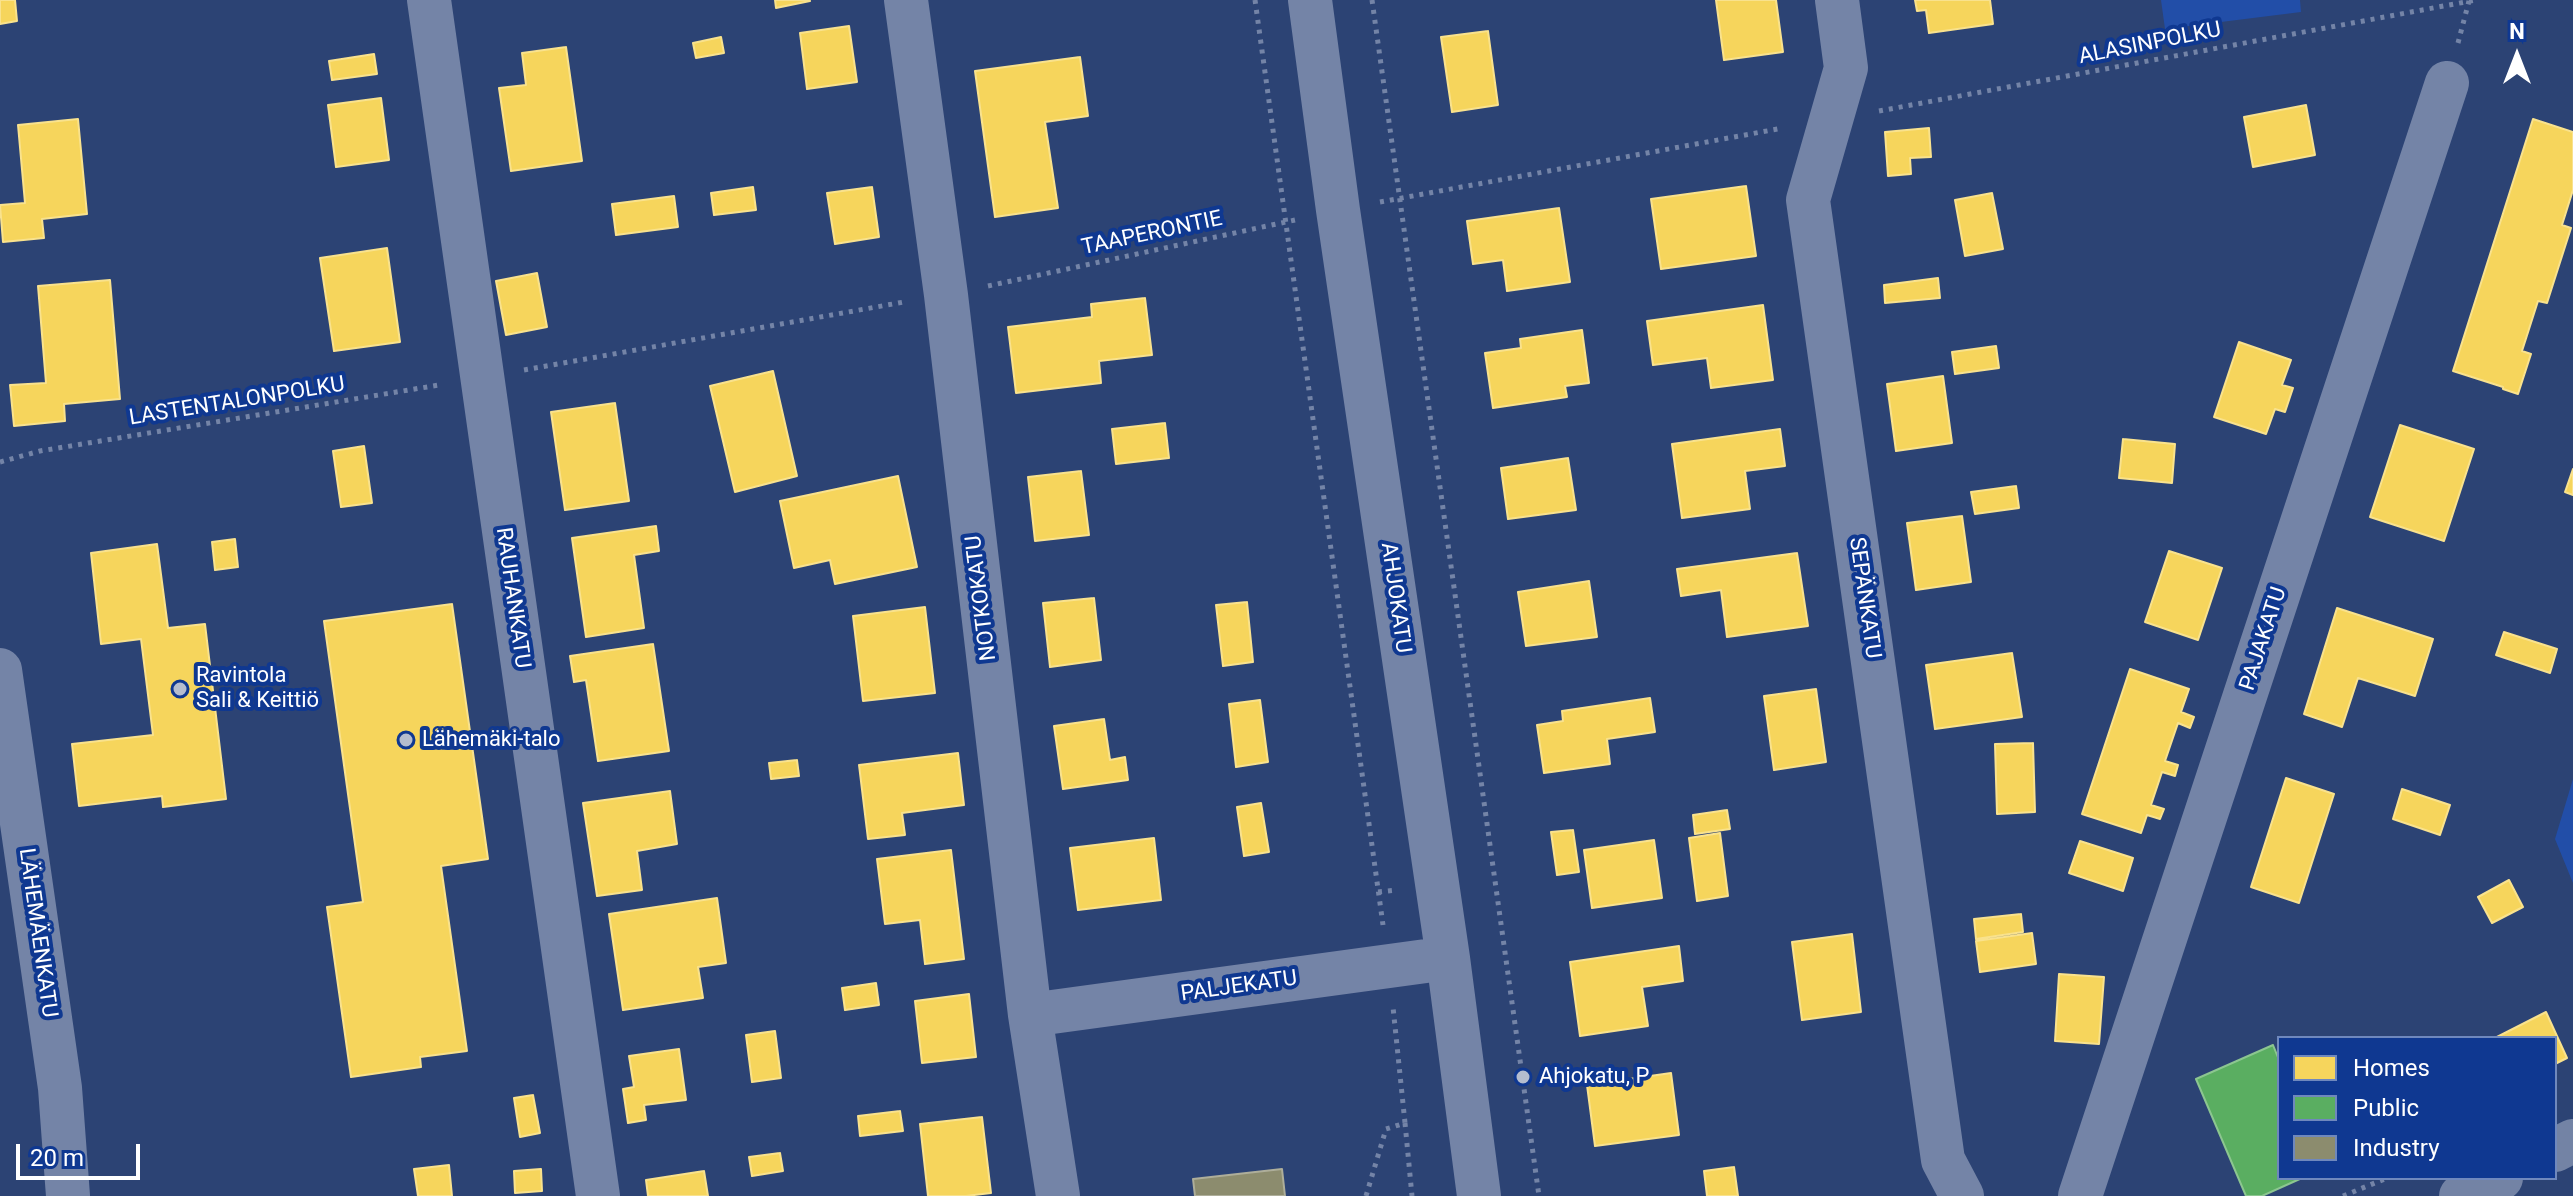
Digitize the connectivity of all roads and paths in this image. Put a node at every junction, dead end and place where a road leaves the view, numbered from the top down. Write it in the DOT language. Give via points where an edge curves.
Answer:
graph roads {
  1 [pos="429,0"];
  2 [pos="906,0"];
  3 [pos="1255,0"];
  4 [pos="1310,0"];
  5 [pos="1372,0"];
  6 [pos="1837,0"];
  7 [pos="2476,0"];
  8 [pos="2447,83"];
  9 [pos="1829,120"];
  10 [pos="1400,199"];
  11 [pos="1338,210"];
  12 [pos="1285,222"];
  13 [pos="946,295"];
  14 [pos="481,378"];
  15 [pos="0,462"];
  16 [pos="0,670"];
  17 [pos="1448,958"];
  18 [pos="1389,966"];
  19 [pos="1030,1015"];
  20 [pos="1405,1123"];
  21 [pos="2382,1180"];
  22 [pos="2497,1180"];
  23 [pos="68,1196"];
  24 [pos="598,1196"];
  25 [pos="1058,1196"];
  26 [pos="1366,1196"];
  27 [pos="1412,1196"];
  28 [pos="1479,1196"];
  29 [pos="1539,1196"];
  30 [pos="1962,1196"];
  31 [pos="2080,1196"];
  32 [pos="2343,1196"];
  33 [pos="2461,1196"];
  1 -- 14 [label="street, RAUHANKATU"];
  2 -- 13 [label="street, NOTKOKATU"];
  3 -- 12 [label="path"];
  4 -- 11 [label="street, AHJOKATU"];
  5 -- 10 [label="path"];
  6 -- 9 [label="street, SEPÄNKATU" via="1846,68"];
  7 -- 9 [label="path, ALASINPOLKU"];
  8 -- 31 [label="street, PAJAKATU"];
  9 -- 10 [label="path, TAAPERONTIE"];
  9 -- 30 [label="street, SEPÄNKATU" via="1808,200 1943,1160"];
  10 -- 11 [label="path, TAAPERONTIE"];
  10 -- 29 [label="path"];
  11 -- 12 [label="path, TAAPERONTIE"];
  11 -- 17 [label="street, AHJOKATU"];
  12 -- 13 [label="path, TAAPERONTIE"];
  12 -- 18 [label="path"];
  13 -- 14 [label="path, TAAPERONTIE"];
  13 -- 19 [label="street, NOTKOKATU"];
  14 -- 15 [label="path, LASTENTALONPOLKU"];
  14 -- 24 [label="street, RAUHANKATU"];
  16 -- 23 [label="street, LÄHEMÄENKATU" via="60,1088"];
  17 -- 18 [label="street, PALJEKATU"];
  17 -- 28 [label="street, AHJOKATU"];
  18 -- 19 [label="street, PALJEKATU"];
  18 -- 20 [label="path"];
  19 -- 25 [label="street, NOTKOKATU"];
  20 -- 26 [label="path" via="1386,1129"];
  20 -- 27 [label="path"];
  21 -- 32 [label="path"];
  22 -- 33 [label="main road"];
}
